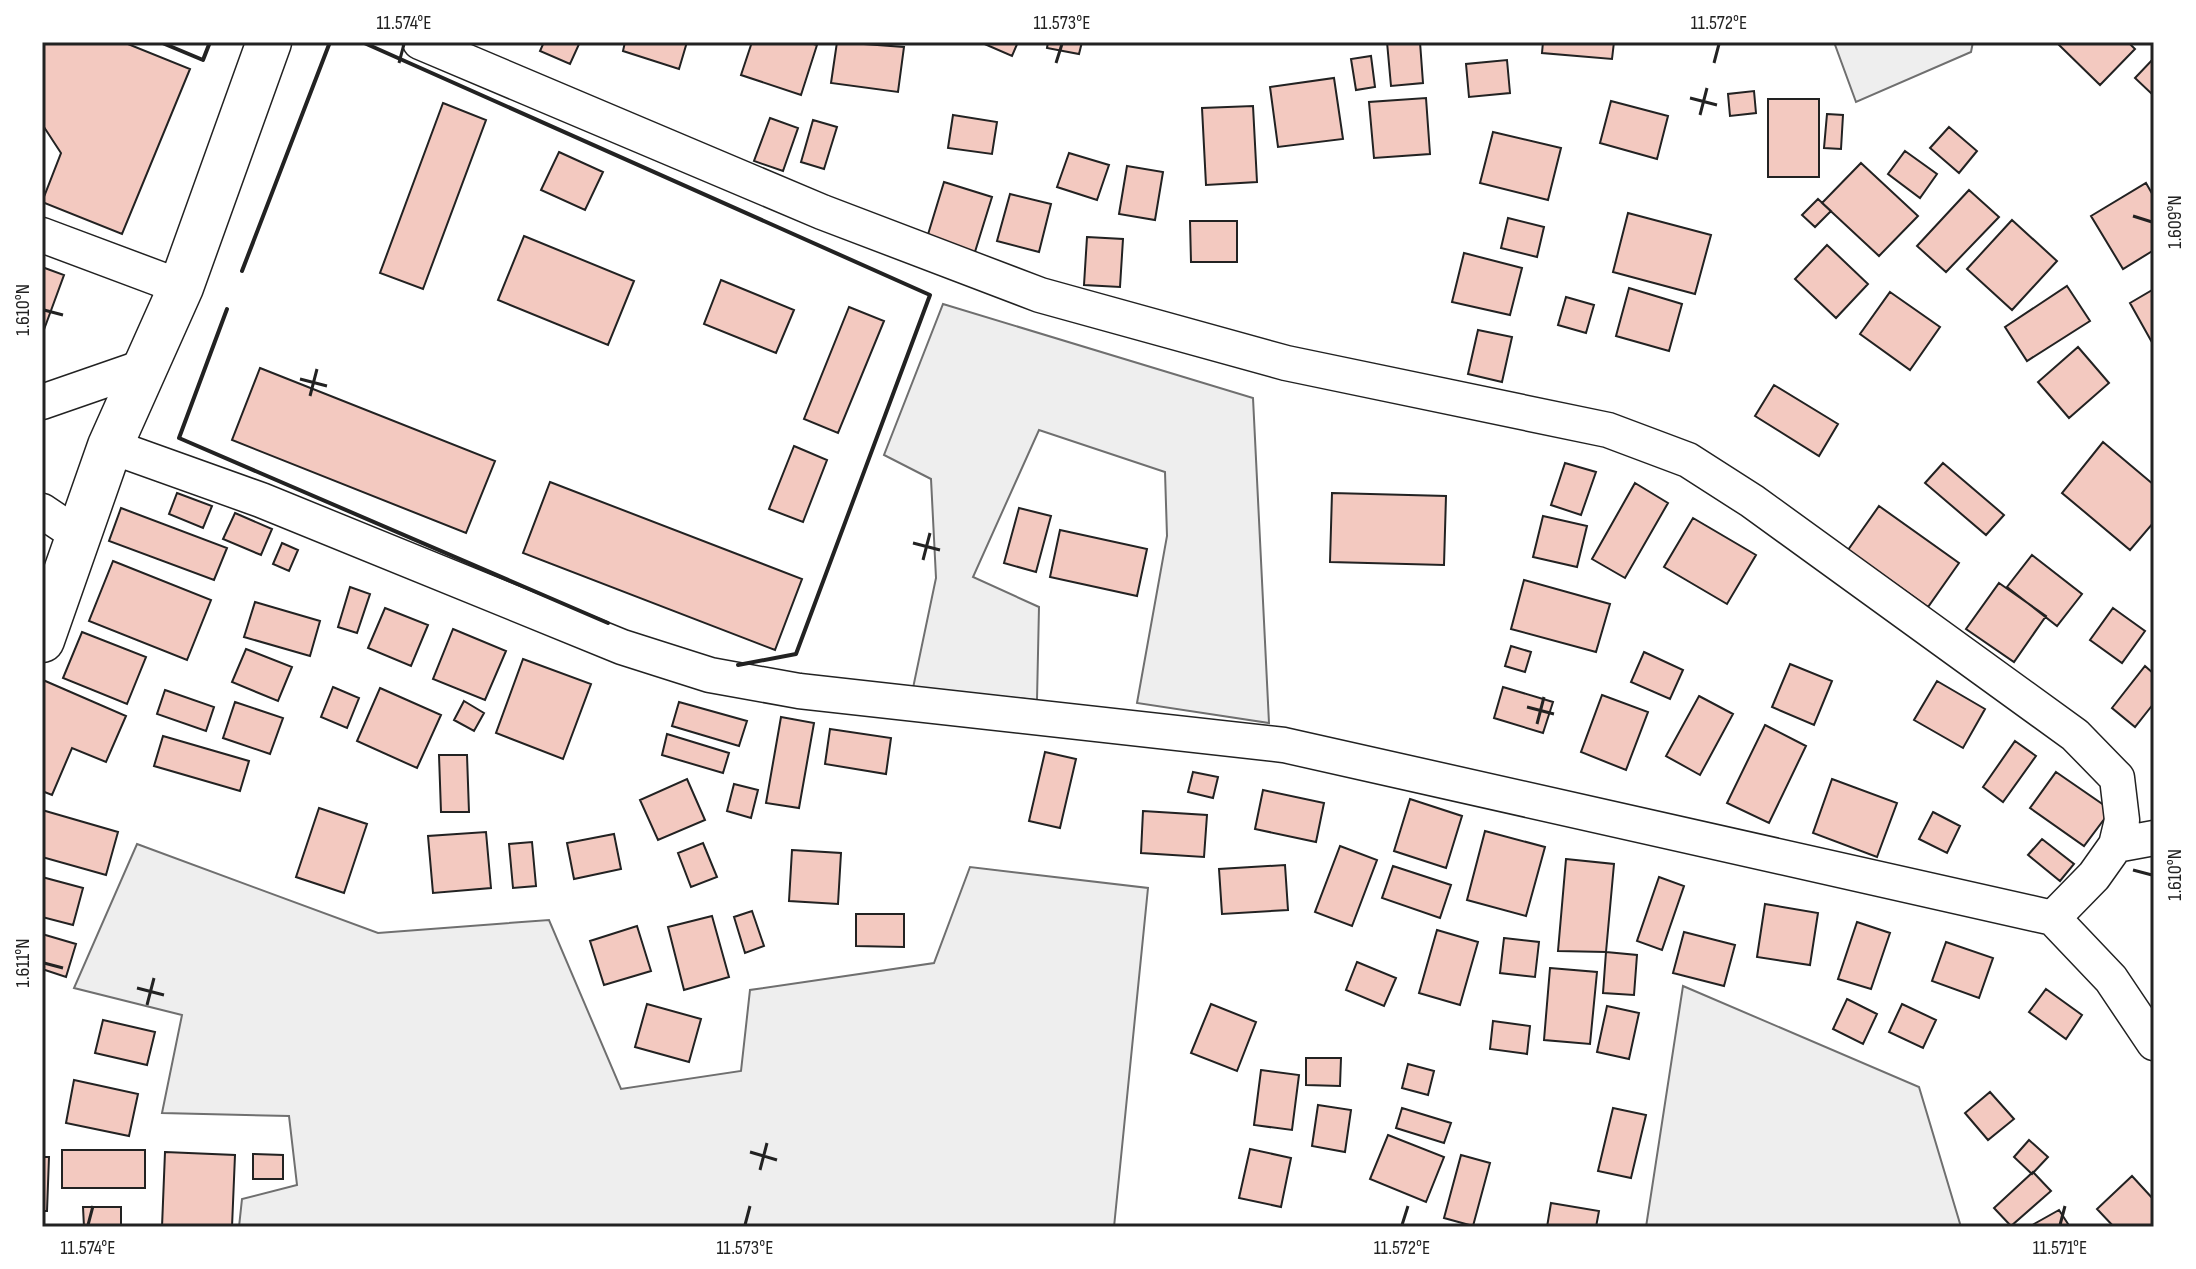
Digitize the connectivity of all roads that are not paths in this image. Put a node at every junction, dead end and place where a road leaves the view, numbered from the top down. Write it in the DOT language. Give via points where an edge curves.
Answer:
graph roads {
  1 [pos="269,42"];
  2 [pos="420,42"];
  3 [pos="42,235"];
  4 [pos="181,287"];
  5 [pos="143,367"];
  6 [pos="42,402"];
  7 [pos="110,446"];
  8 [pos="42,511"];
  9 [pos="78,535"];
  10 [pos="42,640"];
  11 [pos="2154,838"];
  12 [pos="2116,845"];
  13 [pos="2053,918"];
  14 [pos="2154,1043"];
  1 -- 4 [label="main road"];
  2 -- 12 [label="street" via="822,212 1040,295 1286,363 1608,430 1688,460 2075,735 2117,778 2122,820"];
  3 -- 4 [label="street"];
  4 -- 5 [label="main road"];
  5 -- 6 [label="street"];
  5 -- 7 [label="main road"];
  7 -- 9 [label="main road"];
  7 -- 13 [label="street" via="261,500 622,647 710,675 799,691 1284,745"];
  8 -- 9 [label="street"];
  9 -- 10 [label="main road"];
  11 -- 12 [label="street"];
  12 -- 13 [label="street"];
  13 -- 14 [label="street" via="2111,979"];
}
